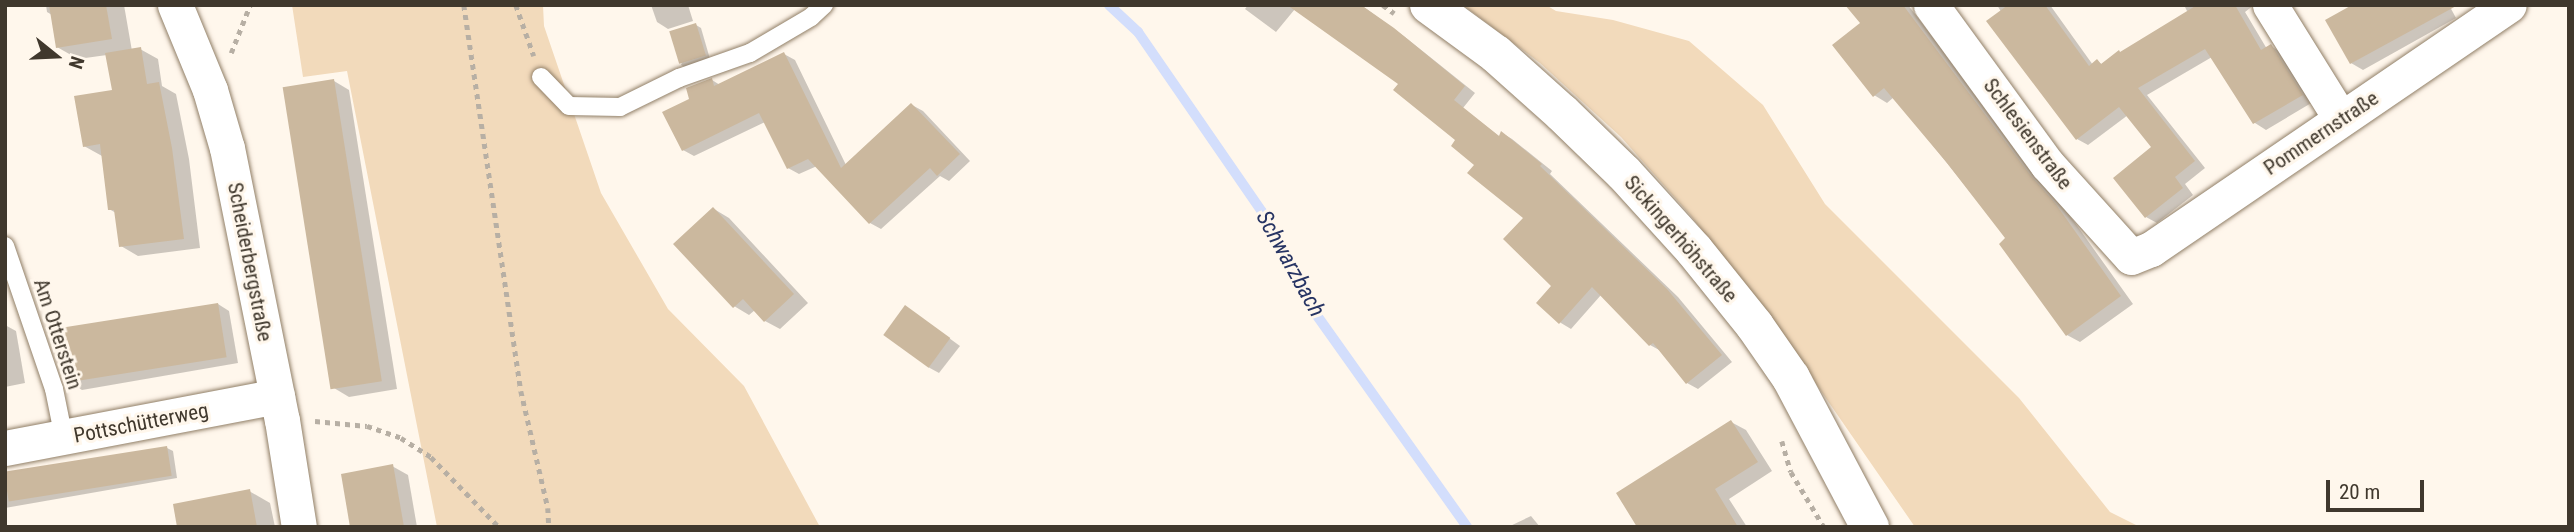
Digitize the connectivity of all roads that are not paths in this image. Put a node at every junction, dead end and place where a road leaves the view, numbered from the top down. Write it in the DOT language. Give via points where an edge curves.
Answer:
graph roads {
  1 [pos="175,5"];
  2 [pos="824,5"];
  3 [pos="1429,5"];
  4 [pos="1931,5"];
  5 [pos="2270,5"];
  6 [pos="2510,5"];
  7 [pos="541,77"];
  8 [pos="2341,119"];
  9 [pos="5,246"];
  10 [pos="2131,257"];
  11 [pos="280,408"];
  12 [pos="64,438"];
  13 [pos="5,448"];
  14 [pos="299,527"];
  15 [pos="1870,527"];
  1 -- 11 [label="street, Scheiderbergstraße" via="210,90 227,148"];
  2 -- 7 [label="lane" via="750,53 679,78 620,107 569,106"];
  3 -- 15 [label="main road, Sickingerhöhstraße" via="1496,54 1562,113 1695,250 1791,378"];
  4 -- 10 [label="street, Schlesienstraße" via="2047,164"];
  5 -- 8 [label="street"];
  6 -- 8 [label="street, Pommernstraße"];
  8 -- 10 [label="street, Pommernstraße" via="2151,249"];
  9 -- 12 [label="lane, Am Otterstein" via="54,389"];
  11 -- 12 [label="street, Pottschütterweg"];
  11 -- 14 [label="street, Scheiderbergstraße"];
  12 -- 13 [label="street, Pottschütterweg"];
}
